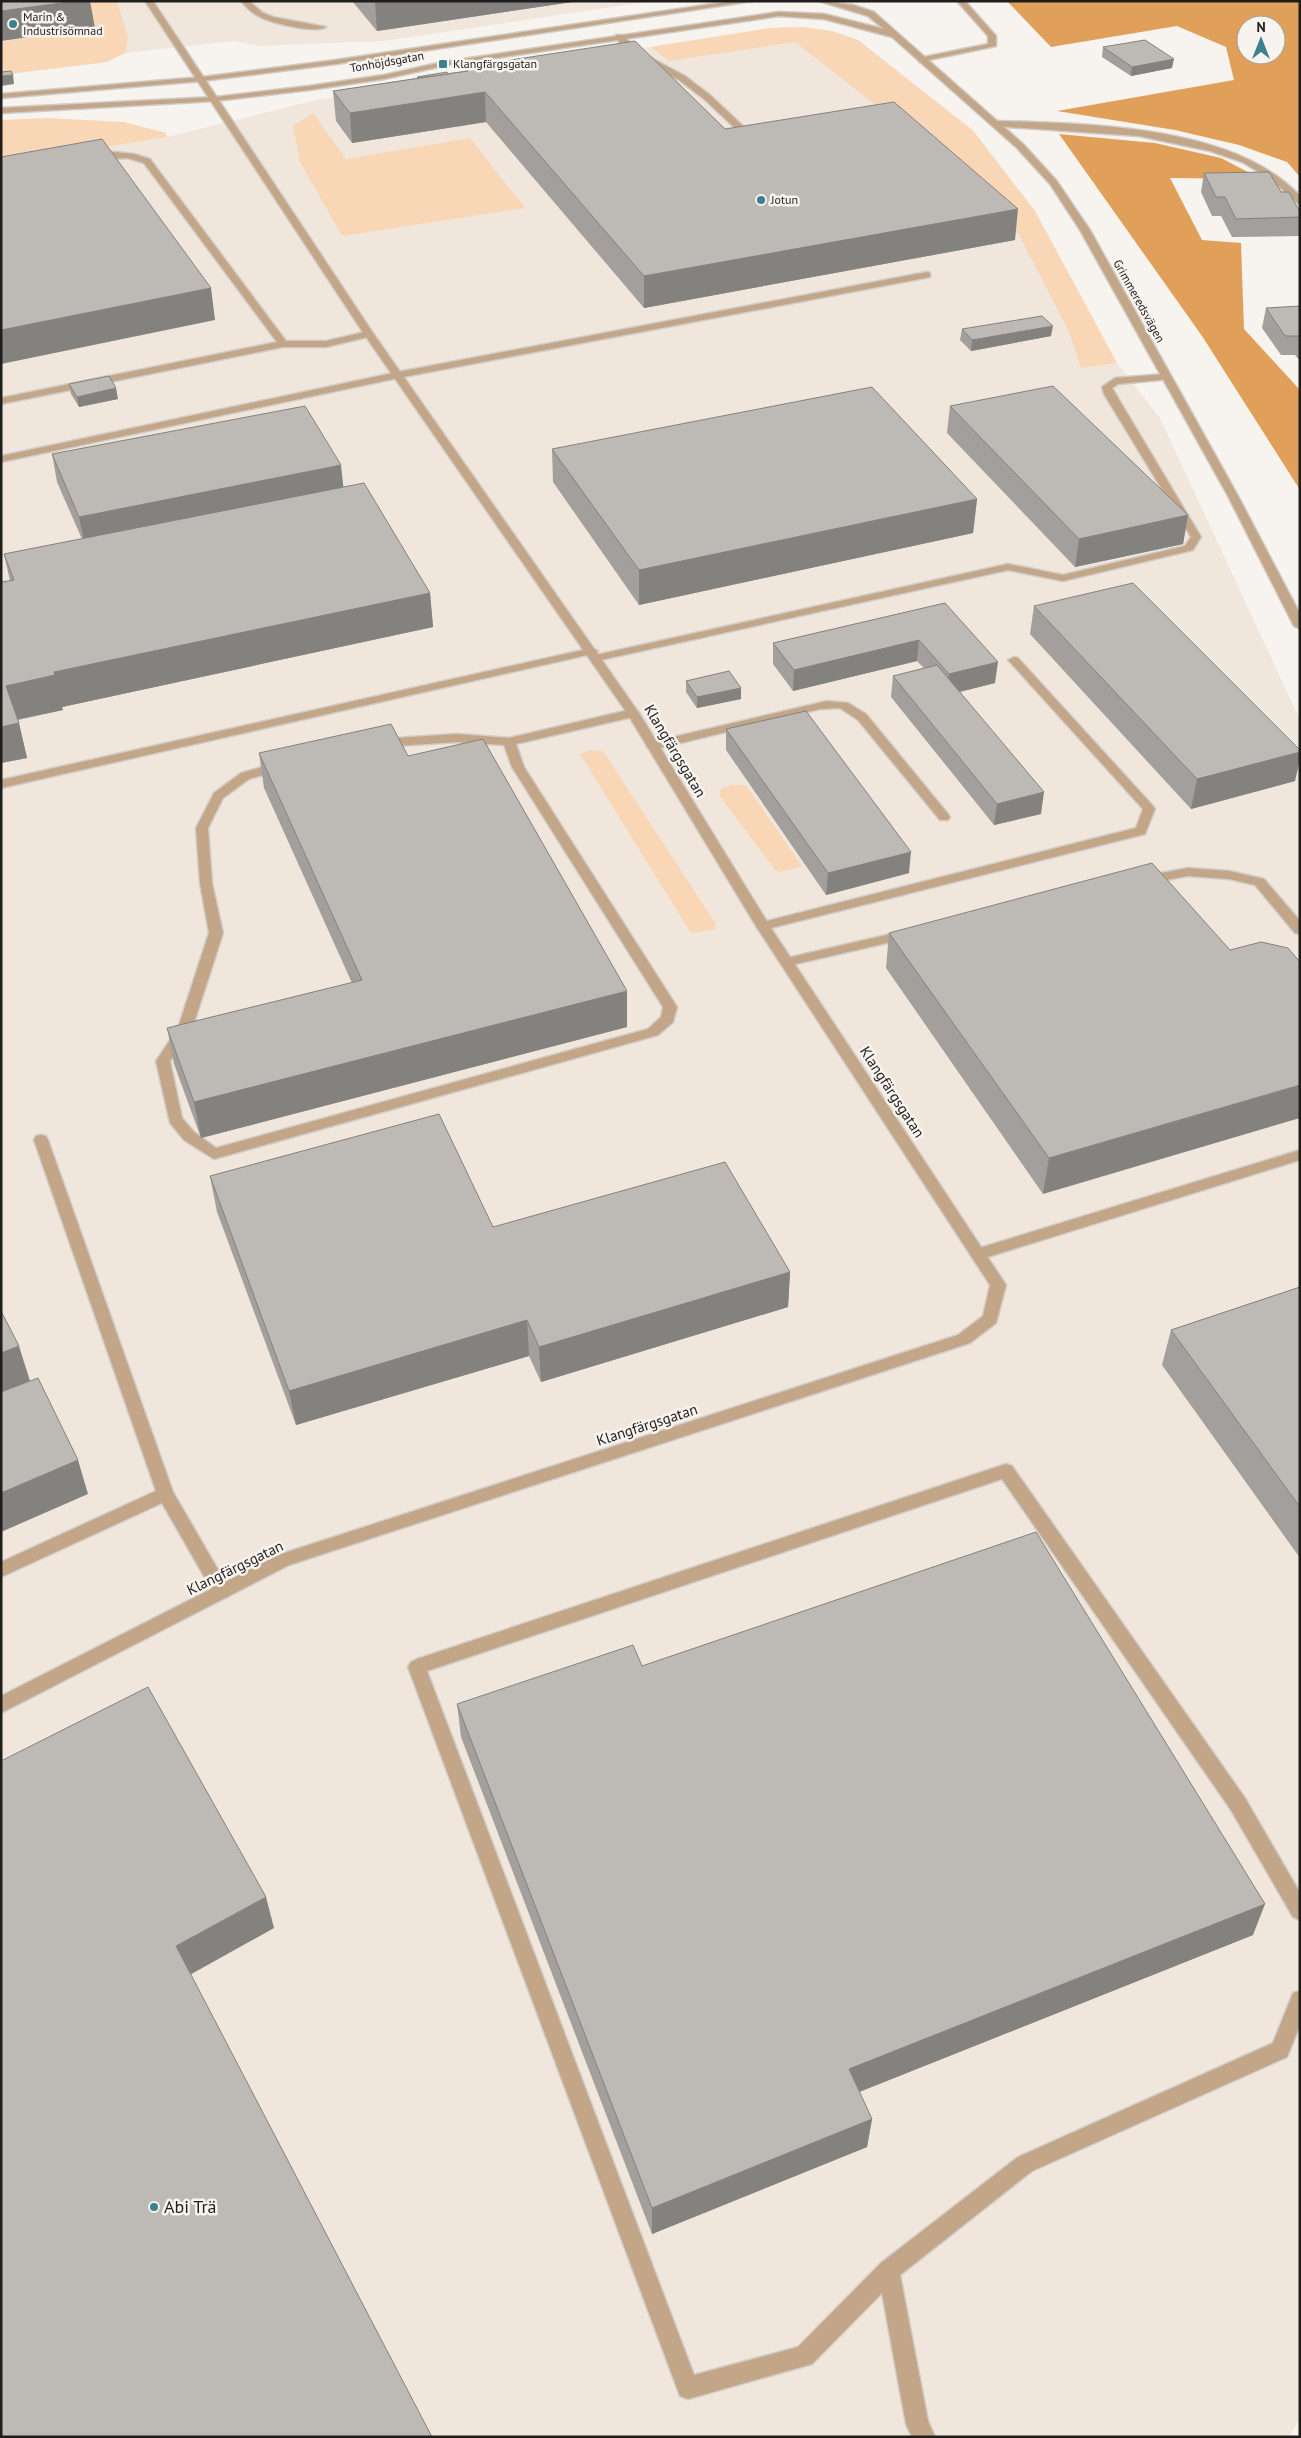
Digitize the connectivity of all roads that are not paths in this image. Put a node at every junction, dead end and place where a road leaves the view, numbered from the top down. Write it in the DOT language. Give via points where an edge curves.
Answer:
graph roads {
  1 [pos="149,1"];
  2 [pos="245,1"];
  3 [pos="749,1"];
  4 [pos="823,1"];
  5 [pos="961,1"];
  6 [pos="805,10"];
  7 [pos="322,27"];
  8 [pos="894,35"];
  9 [pos="619,37"];
  10 [pos="922,60"];
  11 [pos="202,79"];
  12 [pos="1,96"];
  13 [pos="215,99"];
  14 [pos="1,111"];
  15 [pos="997,124"];
  16 [pos="757,144"];
  17 [pos="85,158"];
  18 [pos="1300,202"];
  19 [pos="926,275"];
  20 [pos="370,334"];
  21 [pos="283,344"];
  22 [pos="398,375"];
  23 [pos="1166,377"];
  24 [pos="1,401"];
  25 [pos="1,459"];
  26 [pos="1300,626"];
  27 [pos="594,655"];
  28 [pos="1014,660"];
  29 [pos="633,713"];
  30 [pos="510,742"];
  31 [pos="371,745"];
  32 [pos="652,746"];
  33 [pos="297,761"];
  34 [pos="1,784"];
  35 [pos="944,817"];
  36 [pos="1134,882"];
  37 [pos="763,926"];
  38 [pos="1300,930"];
  39 [pos="921,931"];
  40 [pos="787,962"];
  41 [pos="41,1140"];
  42 [pos="1300,1155"];
  43 [pos="978,1254"];
  44 [pos="165,1494"];
  45 [pos="1,1570"];
  46 [pos="222,1592"];
  47 [pos="1,1705"];
  48 [pos="1300,1911"];
  49 [pos="1300,2000"];
  50 [pos="889,2271"];
  51 [pos="924,2437"];
  1 -- 11 [label="street, Klangfärgsgatan"];
  2 -- 7 [label="street" via="266,17"];
  3 -- 11 [label="street, Tonhöjdsgatan"];
  4 -- 8 [label="street, Grimmeredsvägen" via="872,14"];
  5 -- 10 [label="street" via="992,36 992,46"];
  6 -- 8 [label="street, Grimmeredsvägen"];
  6 -- 9 [label="street, Tonhöjdsgatan"];
  8 -- 10 [label="street, Grimmeredsvägen"];
  9 -- 13 [label="street, Tonhöjdsgatan" via="443,64 384,77"];
  9 -- 16 [label="street" via="639,55 682,78"];
  10 -- 15 [label="street, Grimmeredsvägen"];
  11 -- 12 [label="street, Tonhöjdsgatan"];
  11 -- 13 [label="street, Klangfärgsgatan"];
  13 -- 14 [label="street, Tonhöjdsgatan"];
  13 -- 20 [label="street, Klangfärgsgatan"];
  15 -- 18 [label="street" via="1127,132 1217,151 1248,162 1273,176"];
  15 -- 23 [label="street, Grimmeredsvägen" via="1053,182 1085,230"];
  17 -- 21 [label="street" via="125,154 147,161"];
  19 -- 22 [label="street"];
  20 -- 21 [label="street" via="326,344"];
  20 -- 22 [label="street, Klangfärgsgatan"];
  21 -- 24 [label="street"];
  22 -- 25 [label="street"];
  22 -- 27 [label="street, Klangfärgsgatan"];
  23 -- 26 [label="street, Grimmeredsvägen" via="1233,496"];
  23 -- 27 [label="street" via="1115,381 1107,386 1108,394 1196,537 1189,548 1063,578 1008,567"];
  27 -- 29 [label="street, Klangfärgsgatan"];
  27 -- 34 [label="street"];
  28 -- 37 [label="street" via="1149,809 1141,831"];
  29 -- 30 [label="street"];
  29 -- 32 [label="street, Klangfärgsgatan"];
  30 -- 31 [label="street" via="457,738 389,741"];
  30 -- 33 [label="street" via="518,767 670,1007 668,1019 652,1032 576,1055 214,1154 189,1136 175,1119 163,1061 185,1029 216,934 206,883 202,828 218,796 245,776"];
  32 -- 35 [label="street" via="812,707 836,703 849,706 862,717"];
  32 -- 37 [label="street, Klangfärgsgatan"];
  36 -- 38 [label="street" via="1188,872 1229,875 1260,882"];
  37 -- 40 [label="street, Klangfärgsgatan"];
  39 -- 40 [label="street"];
  40 -- 43 [label="street, Klangfärgsgatan"];
  41 -- 44 [label="street"];
  42 -- 43 [label="street"];
  43 -- 46 [label="street, Klangfärgsgatan" via="998,1285 990,1319 964,1339 284,1560"];
  44 -- 45 [label="street"];
  44 -- 46 [label="street"];
  46 -- 47 [label="street, Klangfärgsgatan"];
  48 -- 50 [label="street" via="1238,1804 1006,1471 417,1668 688,2388 804,2356"];
  49 -- 50 [label="street" via="1280,2050 1025,2164"];
  50 -- 51 [label="street" via="917,2424"];
}
